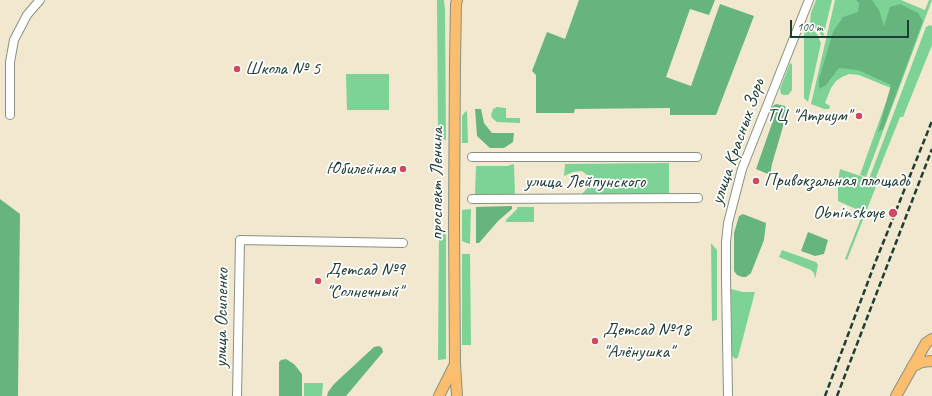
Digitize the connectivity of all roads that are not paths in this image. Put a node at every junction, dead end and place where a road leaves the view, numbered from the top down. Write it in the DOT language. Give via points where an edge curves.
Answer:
graph roads {
  1 [pos="40,0"];
  2 [pos="809,0"];
  3 [pos="456,1"];
  4 [pos="10,115"];
  5 [pos="472,157"];
  6 [pos="697,157"];
  7 [pos="698,198"];
  8 [pos="472,199"];
  9 [pos="402,243"];
  10 [pos="932,332"];
  11 [pos="929,341"];
  12 [pos="932,360"];
  13 [pos="455,364"];
  14 [pos="912,367"];
  15 [pos="237,396"];
  16 [pos="439,396"];
  17 [pos="457,396"];
  18 [pos="728,396"];
  19 [pos="896,396"];
  1 -- 4 [label="street" via="27,15 14,40 10,62"];
  2 -- 18 [label="street, улица Красных Зорь" via="742,169 728,223"];
  3 -- 13 [label="main road, проспект Ленина"];
  5 -- 6 [label="street, улица Лейпунского"];
  7 -- 8 [label="street, улица Лейпунского"];
  9 -- 15 [label="street, улица Осипенко" via="240,240"];
  10 -- 11 [label="street"];
  11 -- 12 [label="main road" via="926,351"];
  11 -- 14 [label="main road"];
  12 -- 14 [label="main road"];
  13 -- 16 [label="main road, проспект Ленина"];
  13 -- 17 [label="main road, проспект Ленина"];
  14 -- 19 [label="main road"];
}
